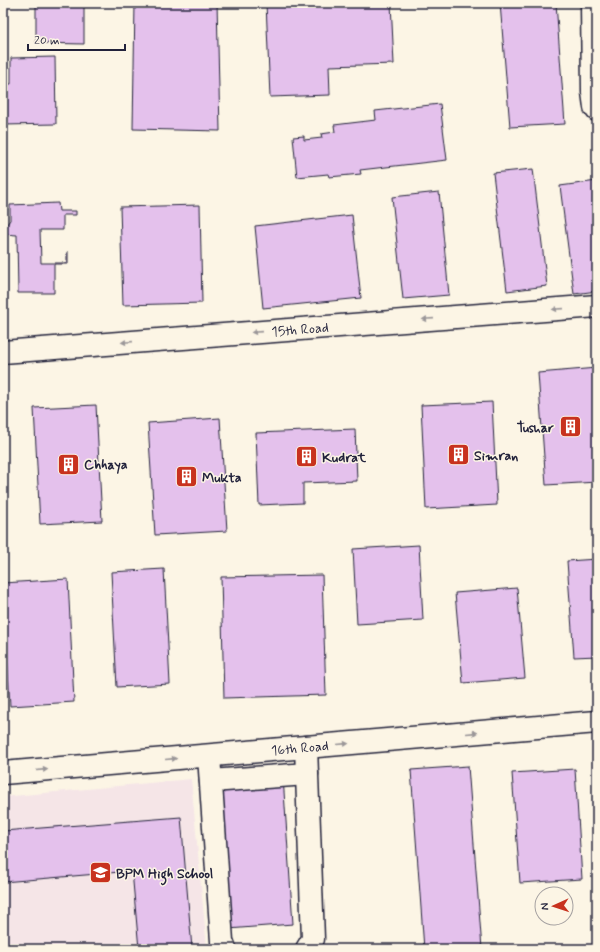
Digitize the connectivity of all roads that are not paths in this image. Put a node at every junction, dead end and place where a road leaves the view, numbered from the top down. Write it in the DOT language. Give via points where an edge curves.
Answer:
graph roads {
  1 [pos="592,3"];
  2 [pos="597,110"];
  3 [pos="597,306"];
  4 [pos="3,352"];
  5 [pos="597,722"];
  6 [pos="306,748"];
  7 [pos="209,756"];
  8 [pos="3,773"];
  9 [pos="307,774"];
  10 [pos="211,781"];
  11 [pos="225,949"];
  12 [pos="307,949"];
  1 -- 2 [label="street" via="593,92"];
  3 -- 4 [label="street, 15th Road, one-way"];
  6 -- 5 [label="street, 16th Road, one-way"];
  6 -- 7 [label="street, 16th Road"];
  6 -- 9 [label="street"];
  8 -- 7 [label="street, 16th Road, one-way"];
  7 -- 10 [label="street"];
  9 -- 10 [label="street"];
  9 -- 12 [label="street" via="313,939"];
  10 -- 11 [label="street" via="222,941"];
}
